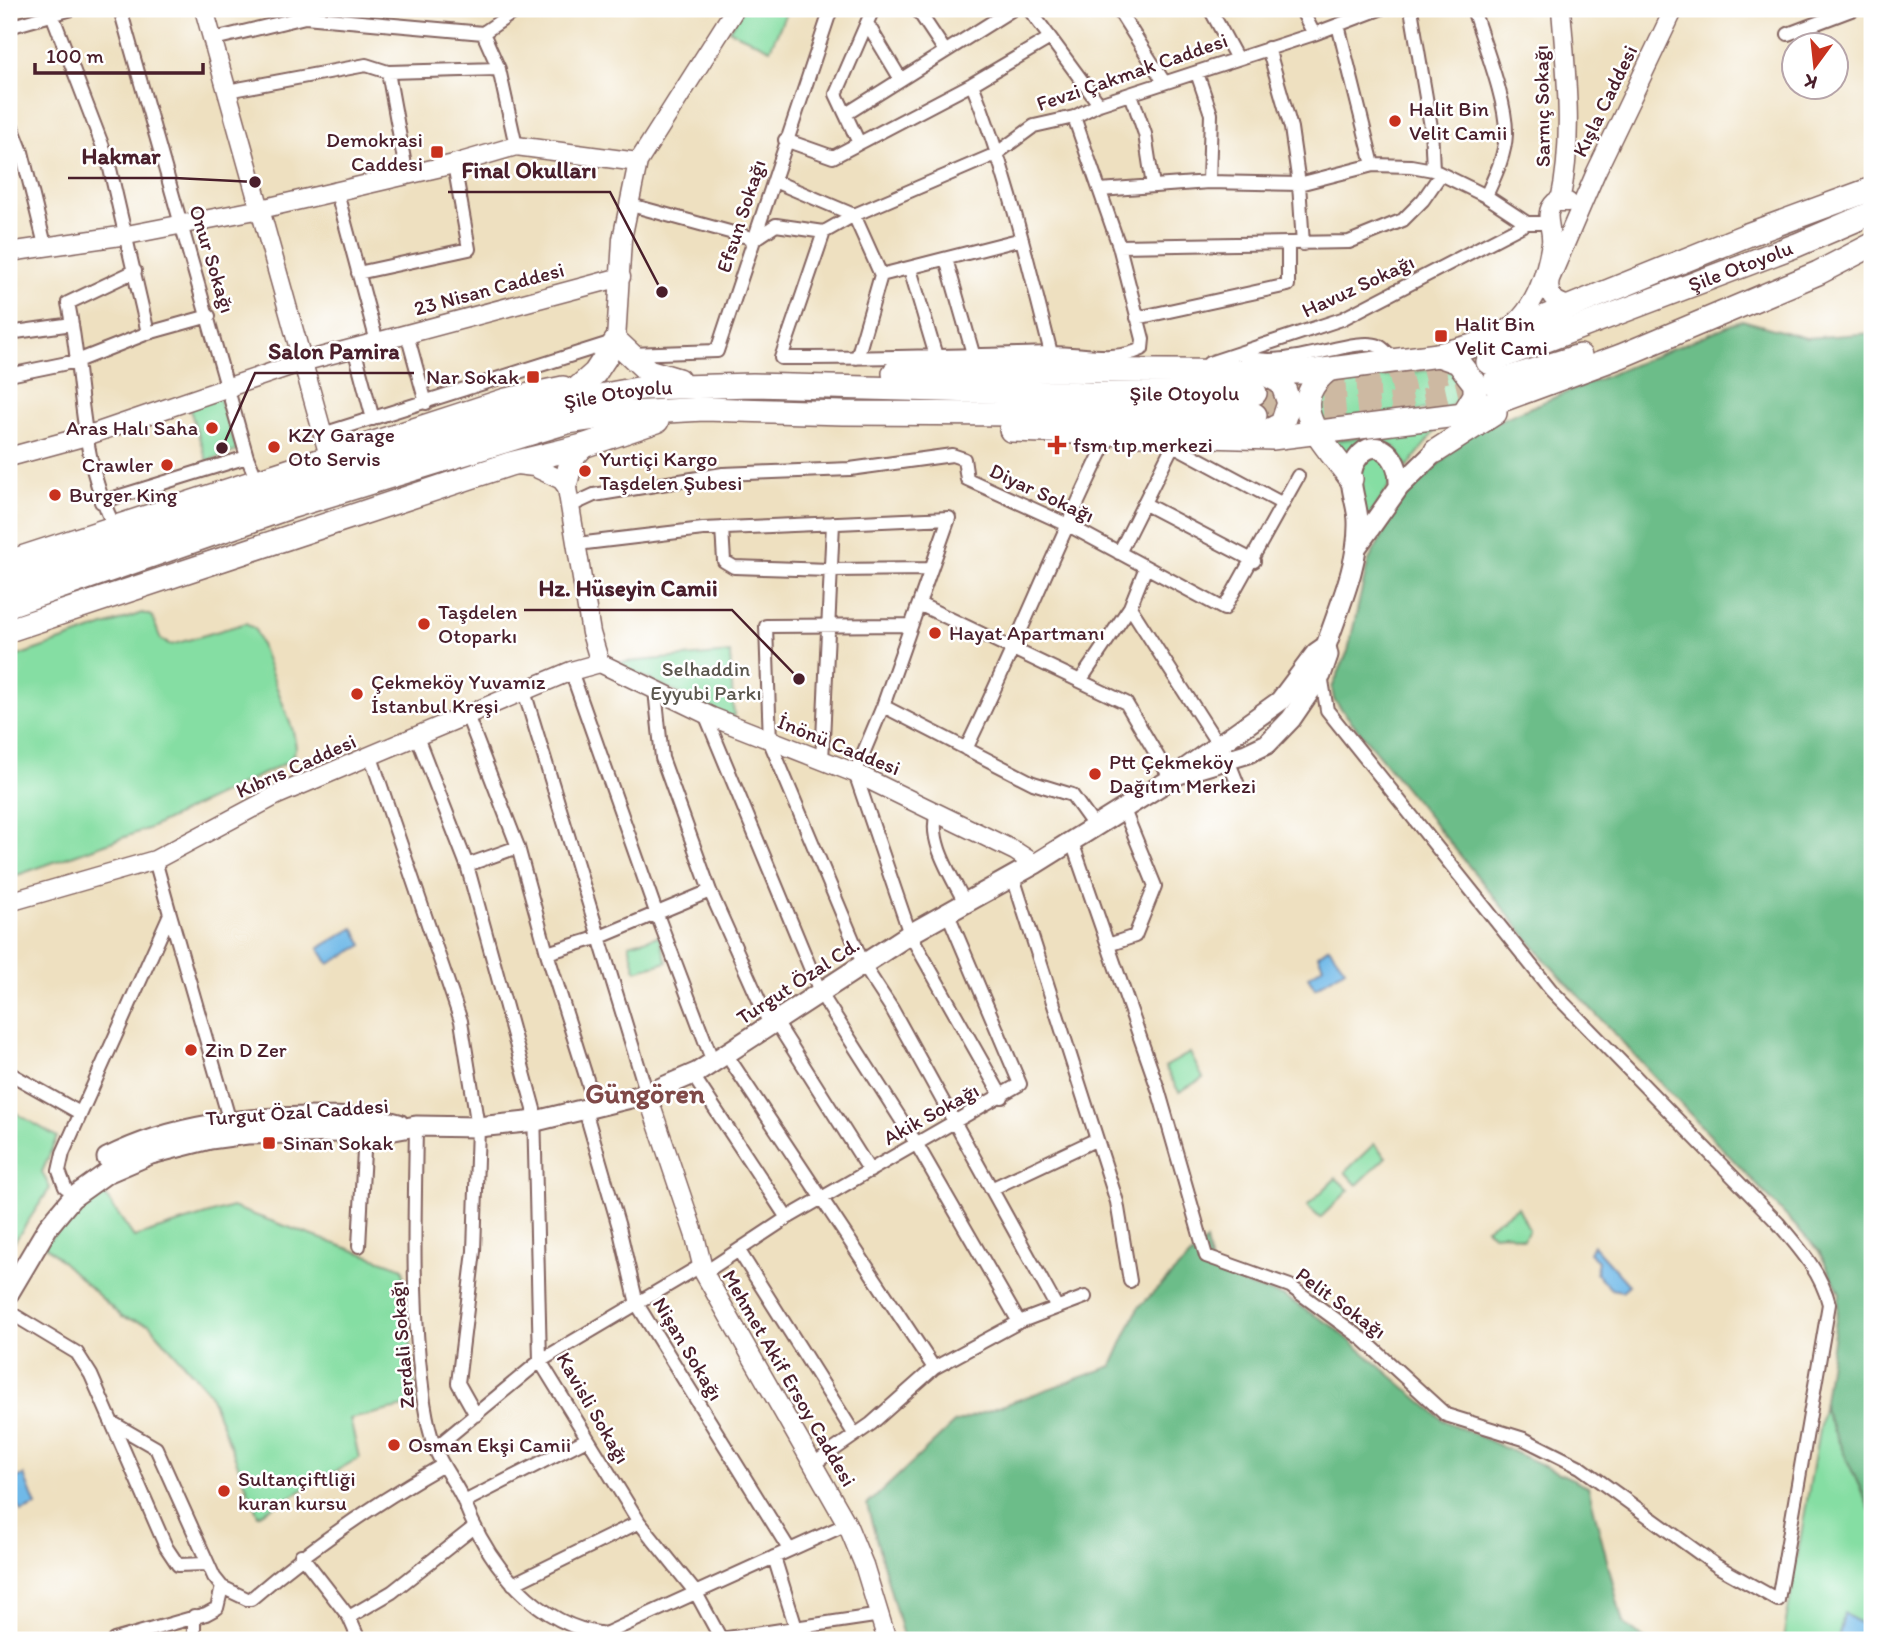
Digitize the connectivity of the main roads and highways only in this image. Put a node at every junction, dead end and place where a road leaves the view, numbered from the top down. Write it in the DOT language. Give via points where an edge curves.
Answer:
graph roads {
  1 [pos="1872,189"];
  2 [pos="1872,213"];
  3 [pos="1872,234"];
  4 [pos="1872,245"];
  5 [pos="1438,355"];
  6 [pos="1328,370"];
  7 [pos="1553,382"];
  8 [pos="582,386"];
  9 [pos="709,386"];
  10 [pos="643,388"];
  11 [pos="1257,393"];
  12 [pos="561,402"];
  13 [pos="704,410"];
  14 [pos="810,413"];
  15 [pos="1464,414"];
  16 [pos="1320,434"];
  17 [pos="1248,438"];
  18 [pos="1272,438"];
  19 [pos="583,446"];
  20 [pos="1436,452"];
  21 [pos="1351,479"];
  22 [pos="566,482"];
  23 [pos="1399,487"];
  24 [pos="1357,546"];
  25 [pos="9,562"];
  26 [pos="9,584"];
  27 [pos="9,605"];
  28 [pos="9,630"];
  29 [pos="1326,646"];
  30 [pos="1175,777"];
  31 [pos="411,1126"];
  32 [pos="68,1192"];
  33 [pos="9,1268"];
  34 [pos="9,1293"];
  1 -- 5 [label="highway" via="1476,345"];
  2 -- 3 [label="highway, Şile Otoyolu" via="1490,372 1571,359"];
  4 -- 7 [label="highway" via="1818,273"];
  5 -- 6 [label="highway"];
  5 -- 15 [label="highway" via="1458,362 1475,384 1475,395"];
  6 -- 11 [label="highway"];
  6 -- 16 [label="highway" via="1306,397 1308,418"];
  7 -- 15 [label="highway"];
  7 -- 20 [label="highway"];
  8 -- 9 [label="highway" via="622,347 648,371"];
  8 -- 10 [label="highway"];
  8 -- 12 [label="highway"];
  8 -- 25 [label="highway" via="326,445 257,480"];
  9 -- 10 [label="highway, Şile Otoyolu"];
  9 -- 11 [label="highway, Şile Otoyolu"];
  10 -- 12 [label="highway, Şile Otoyolu"];
  11 -- 14 [label="highway, Şile Otoyolu"];
  11 -- 17 [label="highway" via="1282,383 1289,410 1278,428"];
  12 -- 26 [label="highway, Şile Otoyolu"];
  13 -- 14 [label="highway, Şile Otoyolu"];
  13 -- 19 [label="highway"];
  13 -- 27 [label="highway, Şile Otoyolu" via="567,422 293,506"];
  14 -- 17 [label="highway" via="969,428"];
  15 -- 16 [label="highway"];
  15 -- 20 [label="highway"];
  16 -- 18 [label="highway"];
  16 -- 21 [label="highway"];
  17 -- 18 [label="highway"];
  18 -- 21 [label="highway" via="1302,445"];
  19 -- 22 [label="highway" via="572,458"];
  19 -- 28 [label="highway" via="510,464"];
  20 -- 23 [label="main road"];
  21 -- 23 [label="main road" via="1357,459 1376,448 1396,460"];
  21 -- 24 [label="main road"];
  23 -- 24 [label="main road"];
  24 -- 29 [label="main road, Turgut Özal Cd."];
  29 -- 30 [label="main road, Turgut Özal Cd." via="1280,702"];
  29 -- 30 [label="main road, Turgut Özal Cd." via="1328,655 1321,675 1267,744"];
  30 -- 31 [label="main road, Turgut Özal Cd." via="910,934 692,1074 647,1094 536,1121 478,1127"];
  31 -- 32 [label="main road, Turgut Özal Caddesi" via="365,1132 247,1134 179,1146 128,1162"];
  31 -- 32 [label="main road, Turgut Özal Caddesi" via="377,1118 284,1117 174,1131 122,1150 80,1174"];
  32 -- 33 [label="main road, Turgut Özal Caddesi" via="39,1219"];
  32 -- 34 [label="main road, Turgut Özal Caddesi"];
}
